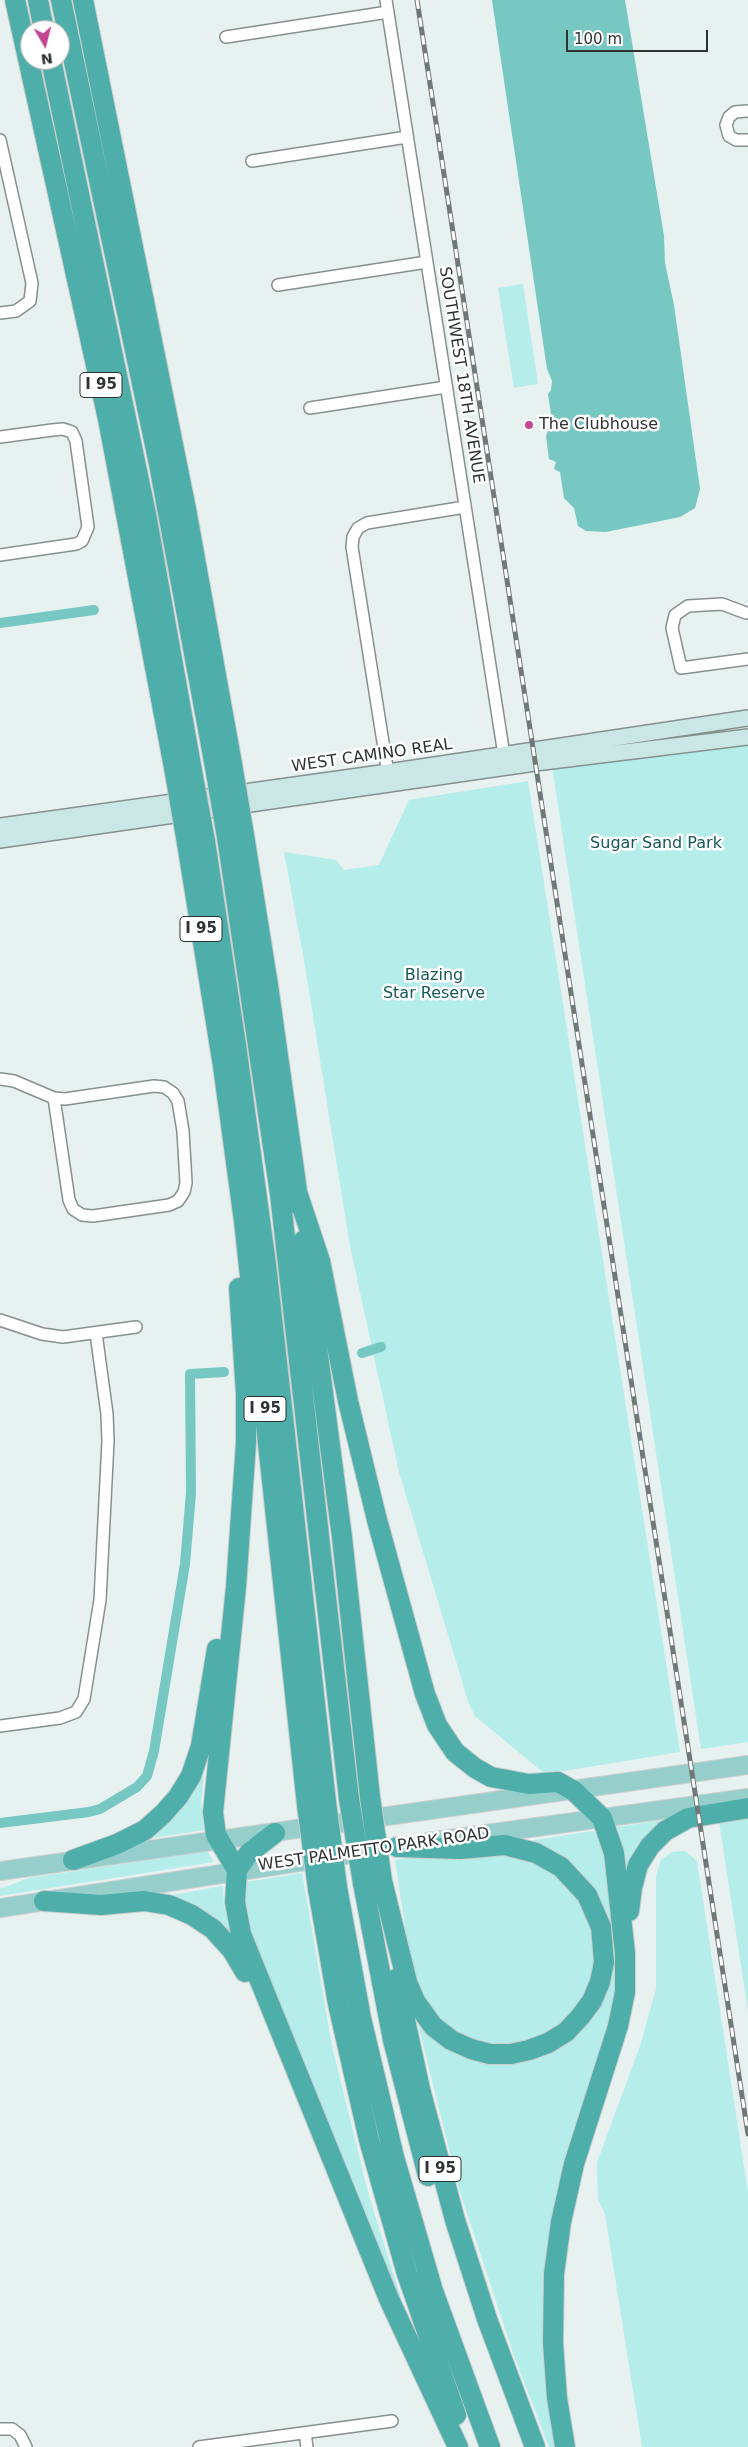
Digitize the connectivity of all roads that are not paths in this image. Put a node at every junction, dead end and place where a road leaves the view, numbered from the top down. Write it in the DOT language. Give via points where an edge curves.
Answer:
graph roads {
  1 [pos="15,0"];
  2 [pos="38,0"];
  3 [pos="61,0"];
  4 [pos="83,0"];
  5 [pos="386,0"];
  6 [pos="388,12"];
  7 [pos="42,20"];
  8 [pos="226,37"];
  9 [pos="53,70"];
  10 [pos="748,111"];
  11 [pos="407,137"];
  12 [pos="0,140"];
  13 [pos="748,140"];
  14 [pos="252,161"];
  15 [pos="427,262"];
  16 [pos="278,285"];
  17 [pos="0,313"];
  18 [pos="446,387"];
  19 [pos="310,408"];
  20 [pos="0,437"];
  21 [pos="465,507"];
  22 [pos="0,555"];
  23 [pos="746,613"];
  24 [pos="748,659"];
  25 [pos="748,718"];
  26 [pos="748,737"];
  27 [pos="504,755"];
  28 [pos="224,766"];
  29 [pos="184,772"];
  30 [pos="389,778"];
  31 [pos="0,826"];
  32 [pos="236,836"];
  33 [pos="0,840"];
  34 [pos="196,842"];
  35 [pos="214,1014"];
  36 [pos="0,1079"];
  37 [pos="54,1098"];
  38 [pos="297,1192"];
  39 [pos="0,1320"];
  40 [pos="136,1327"];
  41 [pos="96,1333"];
  42 [pos="239,1543"];
  43 [pos="0,1726"];
  44 [pos="748,1765"];
  45 [pos="574,1791"];
  46 [pos="748,1798"];
  47 [pos="316,1803"];
  48 [pos="748,1808"];
  49 [pos="602,1818"];
  50 [pos="275,1833"];
  51 [pos="218,1841"];
  52 [pos="397,1847"];
  53 [pos="73,1860"];
  54 [pos="237,1870"];
  55 [pos="0,1871"];
  56 [pos="372,1882"];
  57 [pos="328,1888"];
  58 [pos="44,1901"];
  59 [pos="366,1907"];
  60 [pos="0,1908"];
  61 [pos="625,1953"];
  62 [pos="405,2021"];
  63 [pos="306,2092"];
  64 [pos="392,2421"];
  65 [pos="0,2429"];
  66 [pos="305,2433"];
  67 [pos="26,2447"];
  68 [pos="199,2447"];
  69 [pos="307,2447"];
  70 [pos="458,2447"];
  71 [pos="468,2447"];
  72 [pos="490,2447"];
  73 [pos="522,2447"];
  74 [pos="535,2447"];
  75 [pos="565,2447"];
  1 -- 29 [label="highway, I 95"];
  2 -- 7 [label="highway"];
  3 -- 28 [label="highway"];
  4 -- 28 [label="highway, I 95" via="186,509"];
  5 -- 6 [label="street, SOUTHWEST 18TH AVENUE"];
  6 -- 8 [label="street"];
  6 -- 11 [label="street, SOUTHWEST 18TH AVENUE"];
  9 -- 29 [label="highway" via="146,514"];
  10 -- 13 [label="street" via="735,112 726,124 729,136"];
  11 -- 14 [label="street"];
  11 -- 15 [label="street, SOUTHWEST 18TH AVENUE"];
  12 -- 17 [label="street" via="32,283 30,301 16,310"];
  15 -- 16 [label="street"];
  15 -- 18 [label="street, SOUTHWEST 18TH AVENUE"];
  18 -- 19 [label="street"];
  18 -- 21 [label="street, SOUTHWEST 18TH AVENUE"];
  20 -- 22 [label="street" via="63,429 72,432 88,527 82,541 76,544"];
  21 -- 27 [label="street, SOUTHWEST 18TH AVENUE"];
  21 -- 30 [label="street" via="367,523 352,537"];
  23 -- 24 [label="street" via="722,604 688,606 674,616 672,628 681,668"];
  25 -- 27 [label="street, WEST CAMINO REAL"];
  26 -- 30 [label="street, WEST CAMINO REAL"];
  27 -- 30 [label="street, WEST CAMINO REAL"];
  28 -- 32 [label="highway, I 95, bridge"];
  29 -- 34 [label="highway, I 95, bridge"];
  30 -- 31 [label="street, WEST CAMINO REAL"];
  30 -- 33 [label="street, WEST CAMINO REAL"];
  32 -- 38 [label="highway, I 95" via="271,1003"];
  32 -- 56 [label="highway, bridge" via="349,1799"];
  34 -- 35 [label="highway, I 95"];
  34 -- 47 [label="highway" via="237,1052 268,1282"];
  35 -- 42 [label="highway" via="246,1394"];
  35 -- 47 [label="highway, I 95" via="225,1075"];
  36 -- 37 [label="street" via="14,1081"];
  37 -- 37 [label="street" via="68,1200 74,1209 82,1215 92,1216 178,1201 186,1183 178,1101 173,1093 164,1087 154,1086"];
  38 -- 45 [label="highway" via="320,1261 372,1503 425,1694 437,1725 456,1752 491,1777 529,1784 558,1782"];
  38 -- 56 [label="highway, I 95, bridge" via="342,1537 370,1797"];
  39 -- 41 [label="street" via="52,1336"];
  40 -- 41 [label="street"];
  41 -- 43 [label="street" via="107,1414 102,1568 84,1699 76,1712 60,1718"];
  42 -- 51 [label="highway" via="214,1797 214,1825"];
  42 -- 53 [label="highway" via="228,1580 204,1733 191,1776 171,1806 145,1830 118,1844"];
  44 -- 45 [label="main road, WEST PALMETTO PARK ROAD"];
  45 -- 49 [label="highway"];
  45 -- 50 [label="main road, WEST PALMETTO PARK ROAD"];
  46 -- 49 [label="main road, WEST PALMETTO PARK ROAD"];
  47 -- 57 [label="highway, I 95, bridge"];
  48 -- 61 [label="highway" via="688,1818 669,1828 650,1846 638,1865 632,1888"];
  49 -- 52 [label="main road, WEST PALMETTO PARK ROAD"];
  49 -- 61 [label="highway" via="616,1865"];
  50 -- 51 [label="main road, WEST PALMETTO PARK ROAD"];
  50 -- 54 [label="highway" via="250,1853"];
  51 -- 53 [label="main road, WEST PALMETTO PARK ROAD"];
  51 -- 54 [label="highway"];
  52 -- 54 [label="main road, WEST PALMETTO PARK ROAD"];
  52 -- 56 [label="highway" via="460,1849 505,1845 536,1853 561,1867 587,1895 601,1927 604,1962 600,1982 580,2018 548,2044 511,2054 490,2054 451,2040 433,2026 415,2001"];
  53 -- 55 [label="main road, WEST PALMETTO PARK ROAD"];
  54 -- 58 [label="main road, WEST PALMETTO PARK ROAD"];
  54 -- 63 [label="highway" via="236,1907 240,1934"];
  56 -- 59 [label="highway"];
  56 -- 62 [label="highway, I 95" via="385,1918"];
  57 -- 71 [label="highway, I 95" via="338,2004 360,2107 420,2315"];
  57 -- 72 [label="highway" via="394,2157 436,2300"];
  58 -- 60 [label="main road, WEST PALMETTO PARK ROAD"];
  58 -- 63 [label="highway" via="102,1905 144,1901 180,1909 202,1921 223,1940 242,1966"];
  59 -- 62 [label="highway"];
  59 -- 73 [label="highway" via="418,2142 470,2306"];
  61 -- 75 [label="highway" via="622,2010 574,2164 556,2250 553,2343"];
  62 -- 74 [label="highway, I 95" via="430,2129 462,2244"];
  63 -- 70 [label="highway" via="388,2299"];
  64 -- 66 [label="street"];
  65 -- 67 [label="street" via="12,2429 20,2435"];
  66 -- 68 [label="street"];
  66 -- 69 [label="street"];
}
